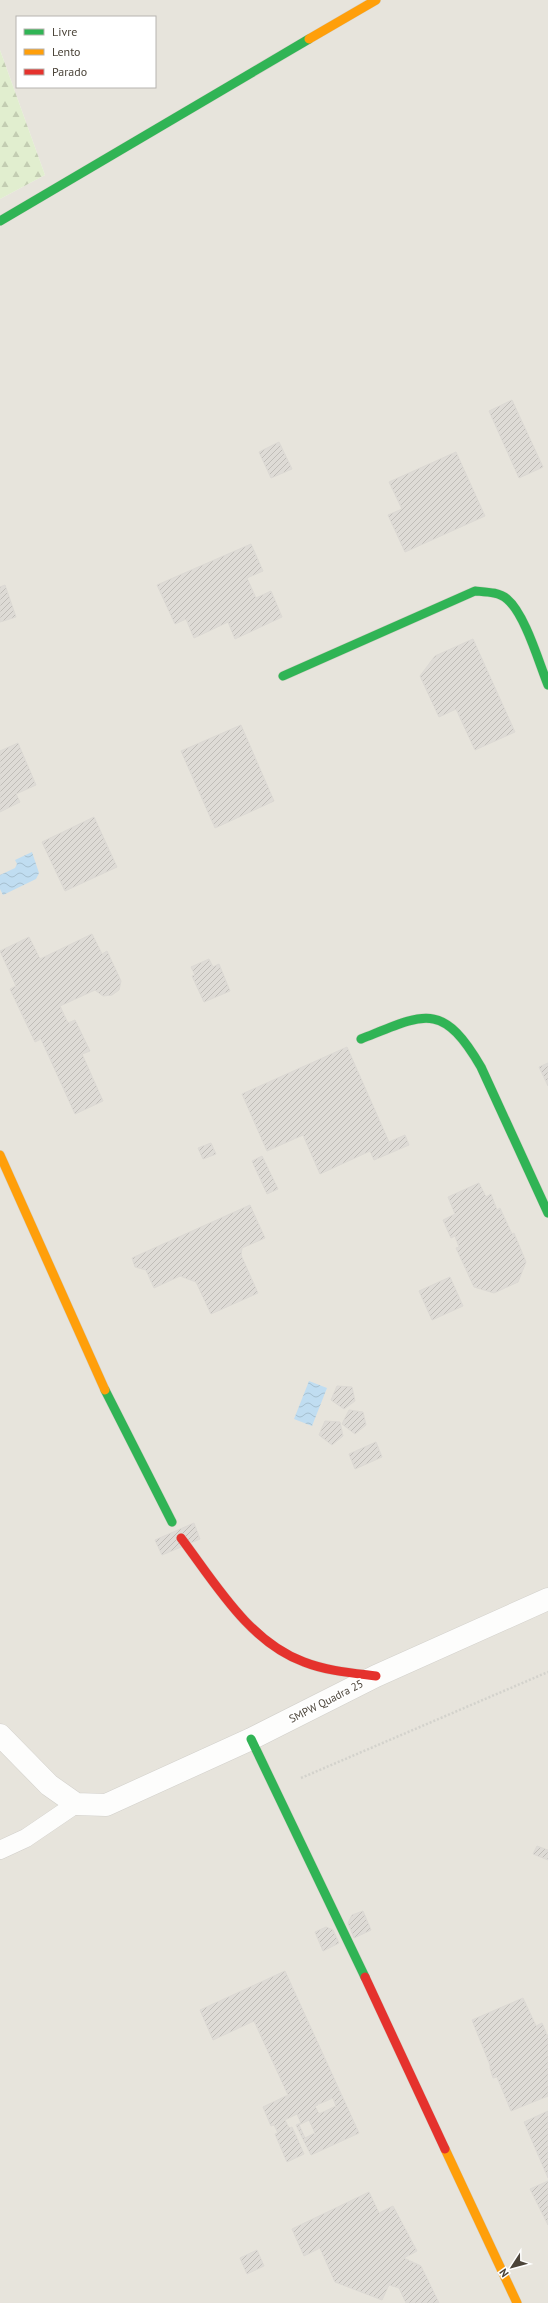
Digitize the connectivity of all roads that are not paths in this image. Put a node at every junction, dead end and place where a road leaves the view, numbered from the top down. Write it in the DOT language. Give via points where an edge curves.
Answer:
graph roads {
  1 [pos="376,0"];
  2 [pos="0,222"];
  3 [pos="283,676"];
  4 [pos="548,685"];
  5 [pos="361,1039"];
  6 [pos="0,1155"];
  7 [pos="548,1212"];
  8 [pos="172,1522"];
  9 [pos="181,1538"];
  10 [pos="548,1599"];
  11 [pos="376,1676"];
  12 [pos="0,1735"];
  13 [pos="250,1739"];
  14 [pos="76,1804"];
  15 [pos="0,1850"];
  16 [pos="517,2303"];
  1 -- 2 [label="street"];
  3 -- 4 [label="street" via="475,592 494,592 509,600 518,614"];
  5 -- 7 [label="street" via="418,1018 438,1019 458,1035 471,1048 481,1067"];
  6 -- 8 [label="street" via="66,1308"];
  9 -- 11 [label="street" via="228,1598 270,1643 296,1659 323,1667"];
  10 -- 11 [label="street, SMPW Quadra 25"];
  11 -- 13 [label="street, SMPW Quadra 25"];
  12 -- 14 [label="street" via="49,1785"];
  13 -- 14 [label="street, SMPW Quadra 25" via="106,1805"];
  13 -- 16 [label="street" via="345,1933"];
  14 -- 15 [label="lane" via="26,1838"];
}
